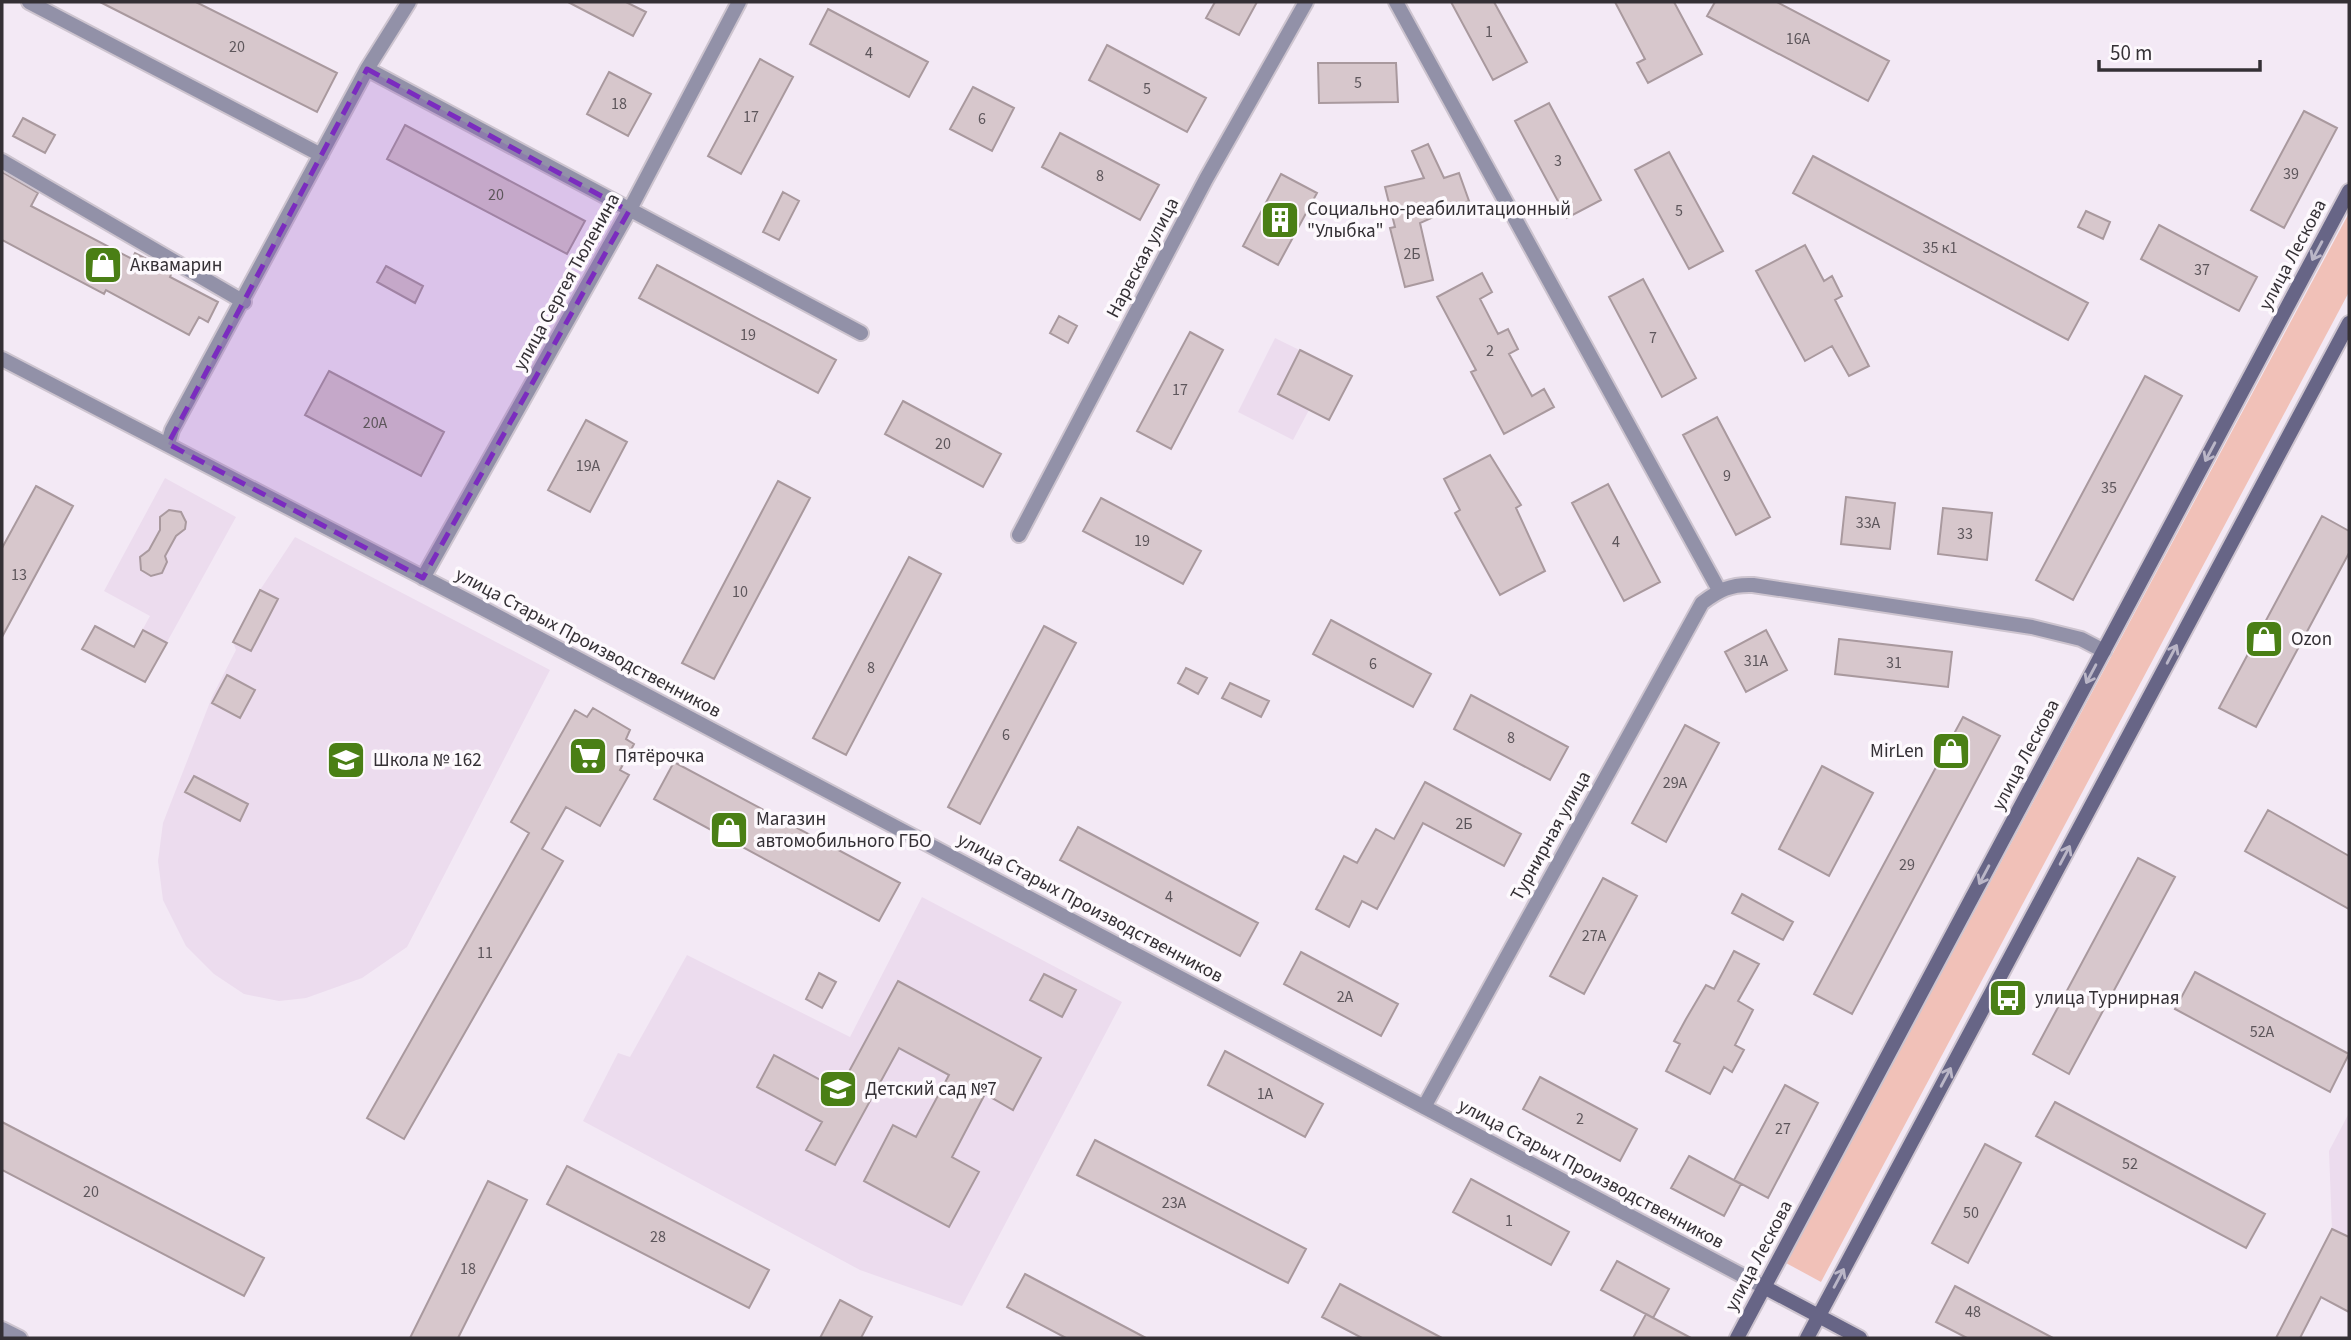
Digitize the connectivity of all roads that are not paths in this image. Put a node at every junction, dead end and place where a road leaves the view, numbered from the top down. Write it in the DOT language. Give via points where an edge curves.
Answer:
graph roads {
  1 [pos="29,2"];
  2 [pos="409,2"];
  3 [pos="738,2"];
  4 [pos="1306,2"];
  5 [pos="1396,2"];
  6 [pos="367,69"];
  7 [pos="321,155"];
  8 [pos="2,161"];
  9 [pos="2349,191"];
  10 [pos="629,211"];
  11 [pos="244,302"];
  12 [pos="2349,323"];
  13 [pos="861,333"];
  14 [pos="2,359"];
  15 [pos="168,444"];
  16 [pos="1019,535"];
  17 [pos="423,578"];
  18 [pos="1719,590"];
  19 [pos="2104,651"];
  20 [pos="1424,1107"];
  21 [pos="1764,1287"];
  22 [pos="1818,1316"];
  23 [pos="2,1329"];
  24 [pos="20,1338"];
  25 [pos="1737,1338"];
  26 [pos="1807,1338"];
  27 [pos="1860,1338"];
  1 -- 7 [label="street"];
  2 -- 6 [label="street"];
  3 -- 10 [label="street, улица Сергея Тюленина"];
  4 -- 16 [label="street, Нарвская улица" via="1206,179"];
  5 -- 18 [label="street"];
  6 -- 7 [label="street"];
  6 -- 10 [label="street"];
  7 -- 11 [label="street"];
  8 -- 11 [label="street"];
  9 -- 19 [label="main road, улица Лескова, one-way"];
  10 -- 13 [label="street"];
  10 -- 17 [label="street, улица Сергея Тюленина"];
  11 -- 15 [label="street"];
  22 -- 12 [label="main road, one-way"];
  14 -- 15 [label="street, улица Старых Производственников"];
  15 -- 17 [label="street, улица Старых Производственников"];
  17 -- 20 [label="street, улица Старых Производственников"];
  18 -- 19 [label="street" via="1753,585 2032,627 2081,639"];
  18 -- 20 [label="street, Турнирная улица" via="1702,603"];
  19 -- 21 [label="main road, улица Лескова, one-way"];
  20 -- 21 [label="street, улица Старых Производственников"];
  21 -- 22 [label="main road, улица Старых Производственников"];
  21 -- 25 [label="main road, улица Лескова"];
  22 -- 26 [label="main road"];
  22 -- 27 [label="main road, улица Старых Производственников"];
  23 -- 24 [label="street"];
}
